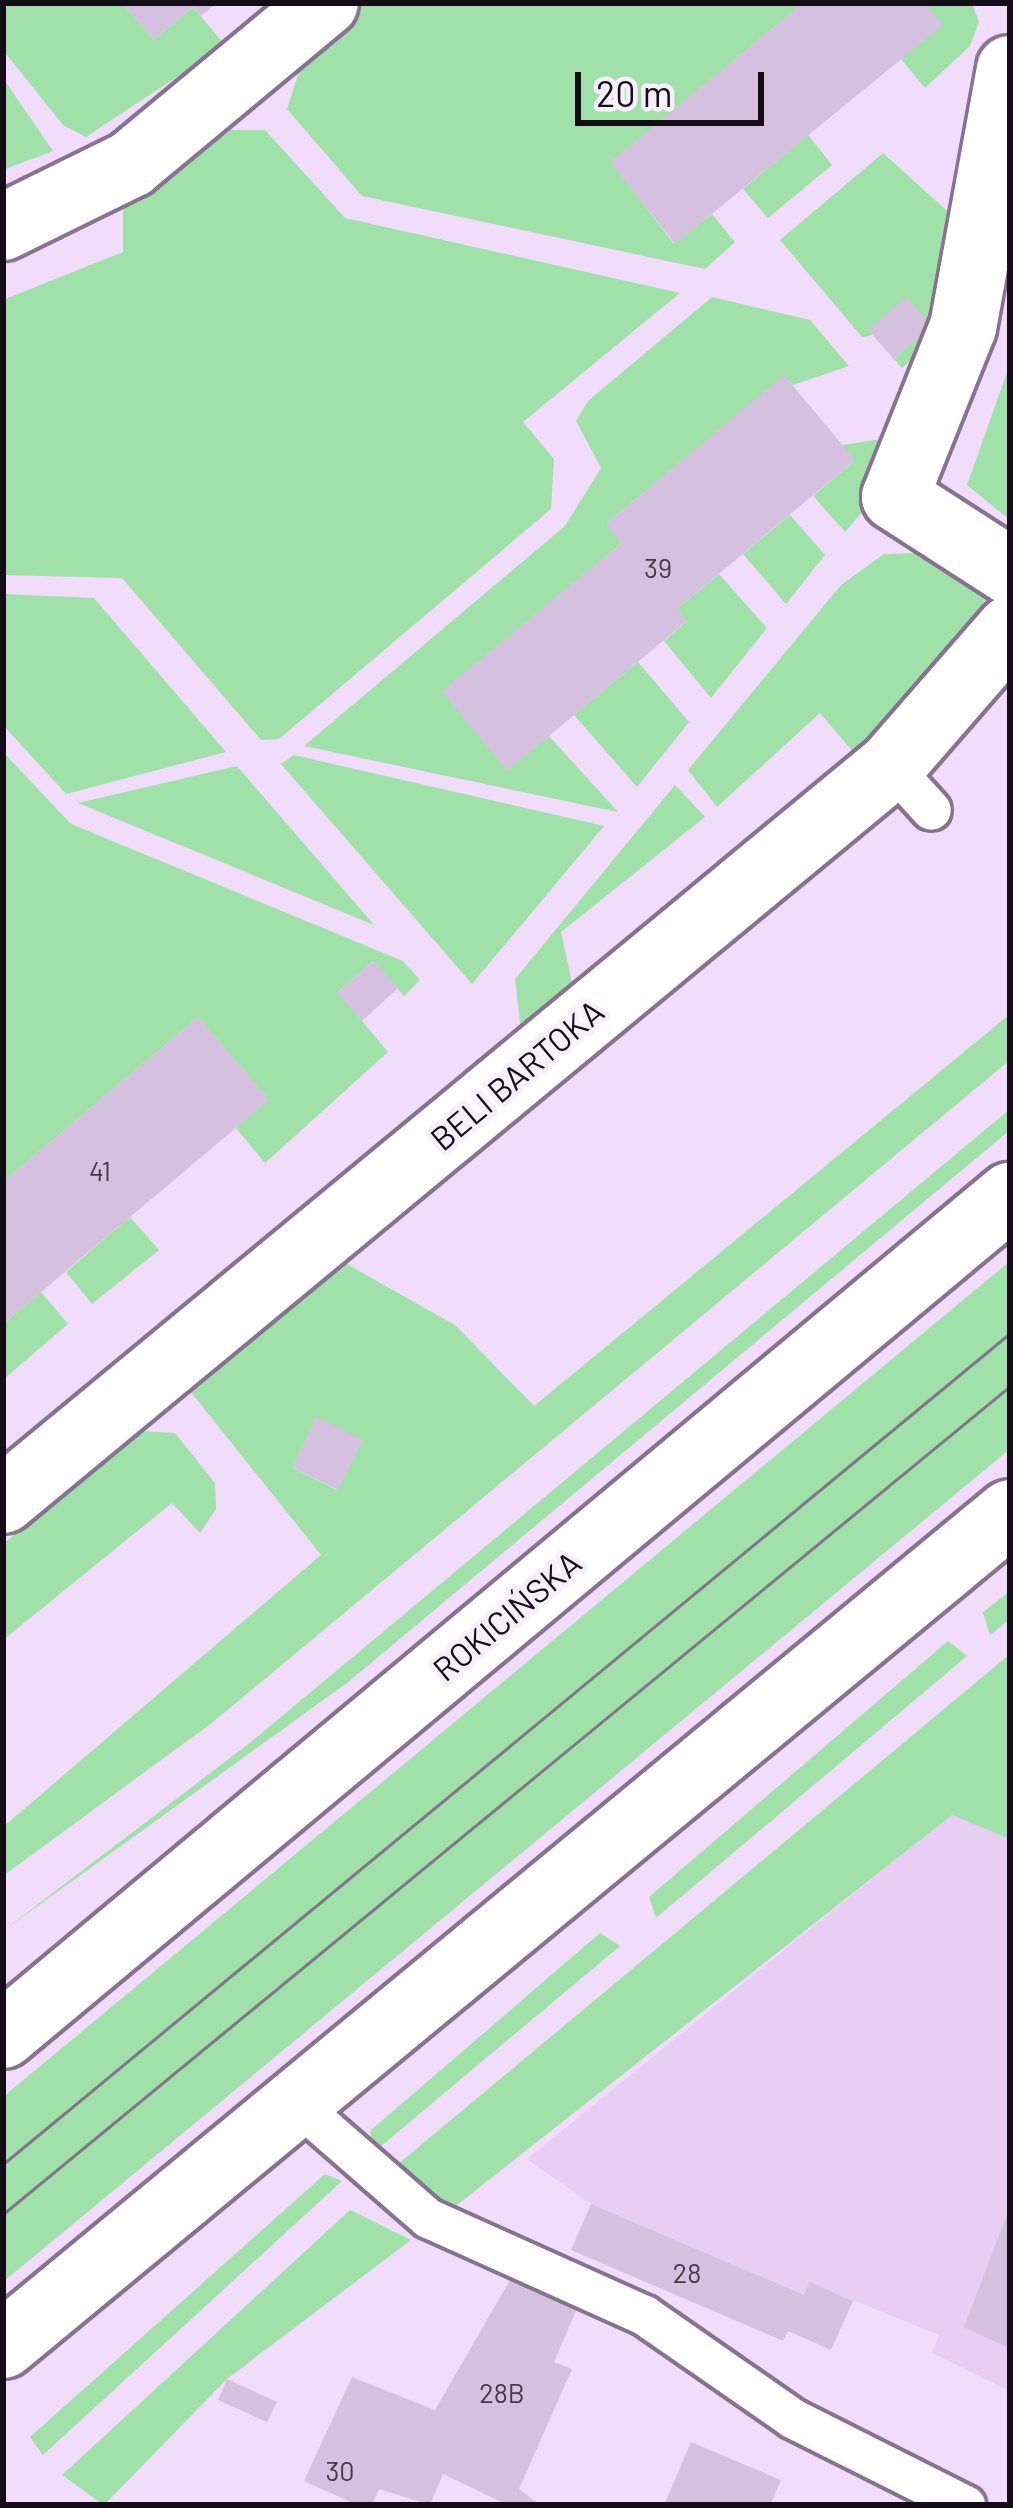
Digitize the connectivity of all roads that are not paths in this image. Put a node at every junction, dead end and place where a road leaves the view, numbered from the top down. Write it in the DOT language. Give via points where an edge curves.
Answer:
graph roads {
  1 [pos="325,3"];
  2 [pos="1010,68"];
  3 [pos="3,227"];
  4 [pos="1010,571"];
  5 [pos="1010,629"];
  6 [pos="1010,1196"];
  7 [pos="3,1500"];
  8 [pos="1010,1513"];
  9 [pos="1010,1552"];
  10 [pos="926,1582"];
  11 [pos="3,2035"];
  12 [pos="296,2103"];
  13 [pos="3,2345"];
  14 [pos="964,2505"];
  1 -- 3 [label="main road" via="131,164"];
  2 -- 4 [label="main road" via="963,327 895,497"];
  5 -- 7 [label="main road, BELI BARTOKA" via="911,788"];
  6 -- 11 [label="main road, ROKICIŃSKA"];
  8 -- 10 [label="main road"];
  9 -- 10 [label="main road"];
  10 -- 12 [label="main road"];
  12 -- 13 [label="main road"];
  12 -- 14 [label="lane" via="428,2218 644,2315 792,2419"];
}
